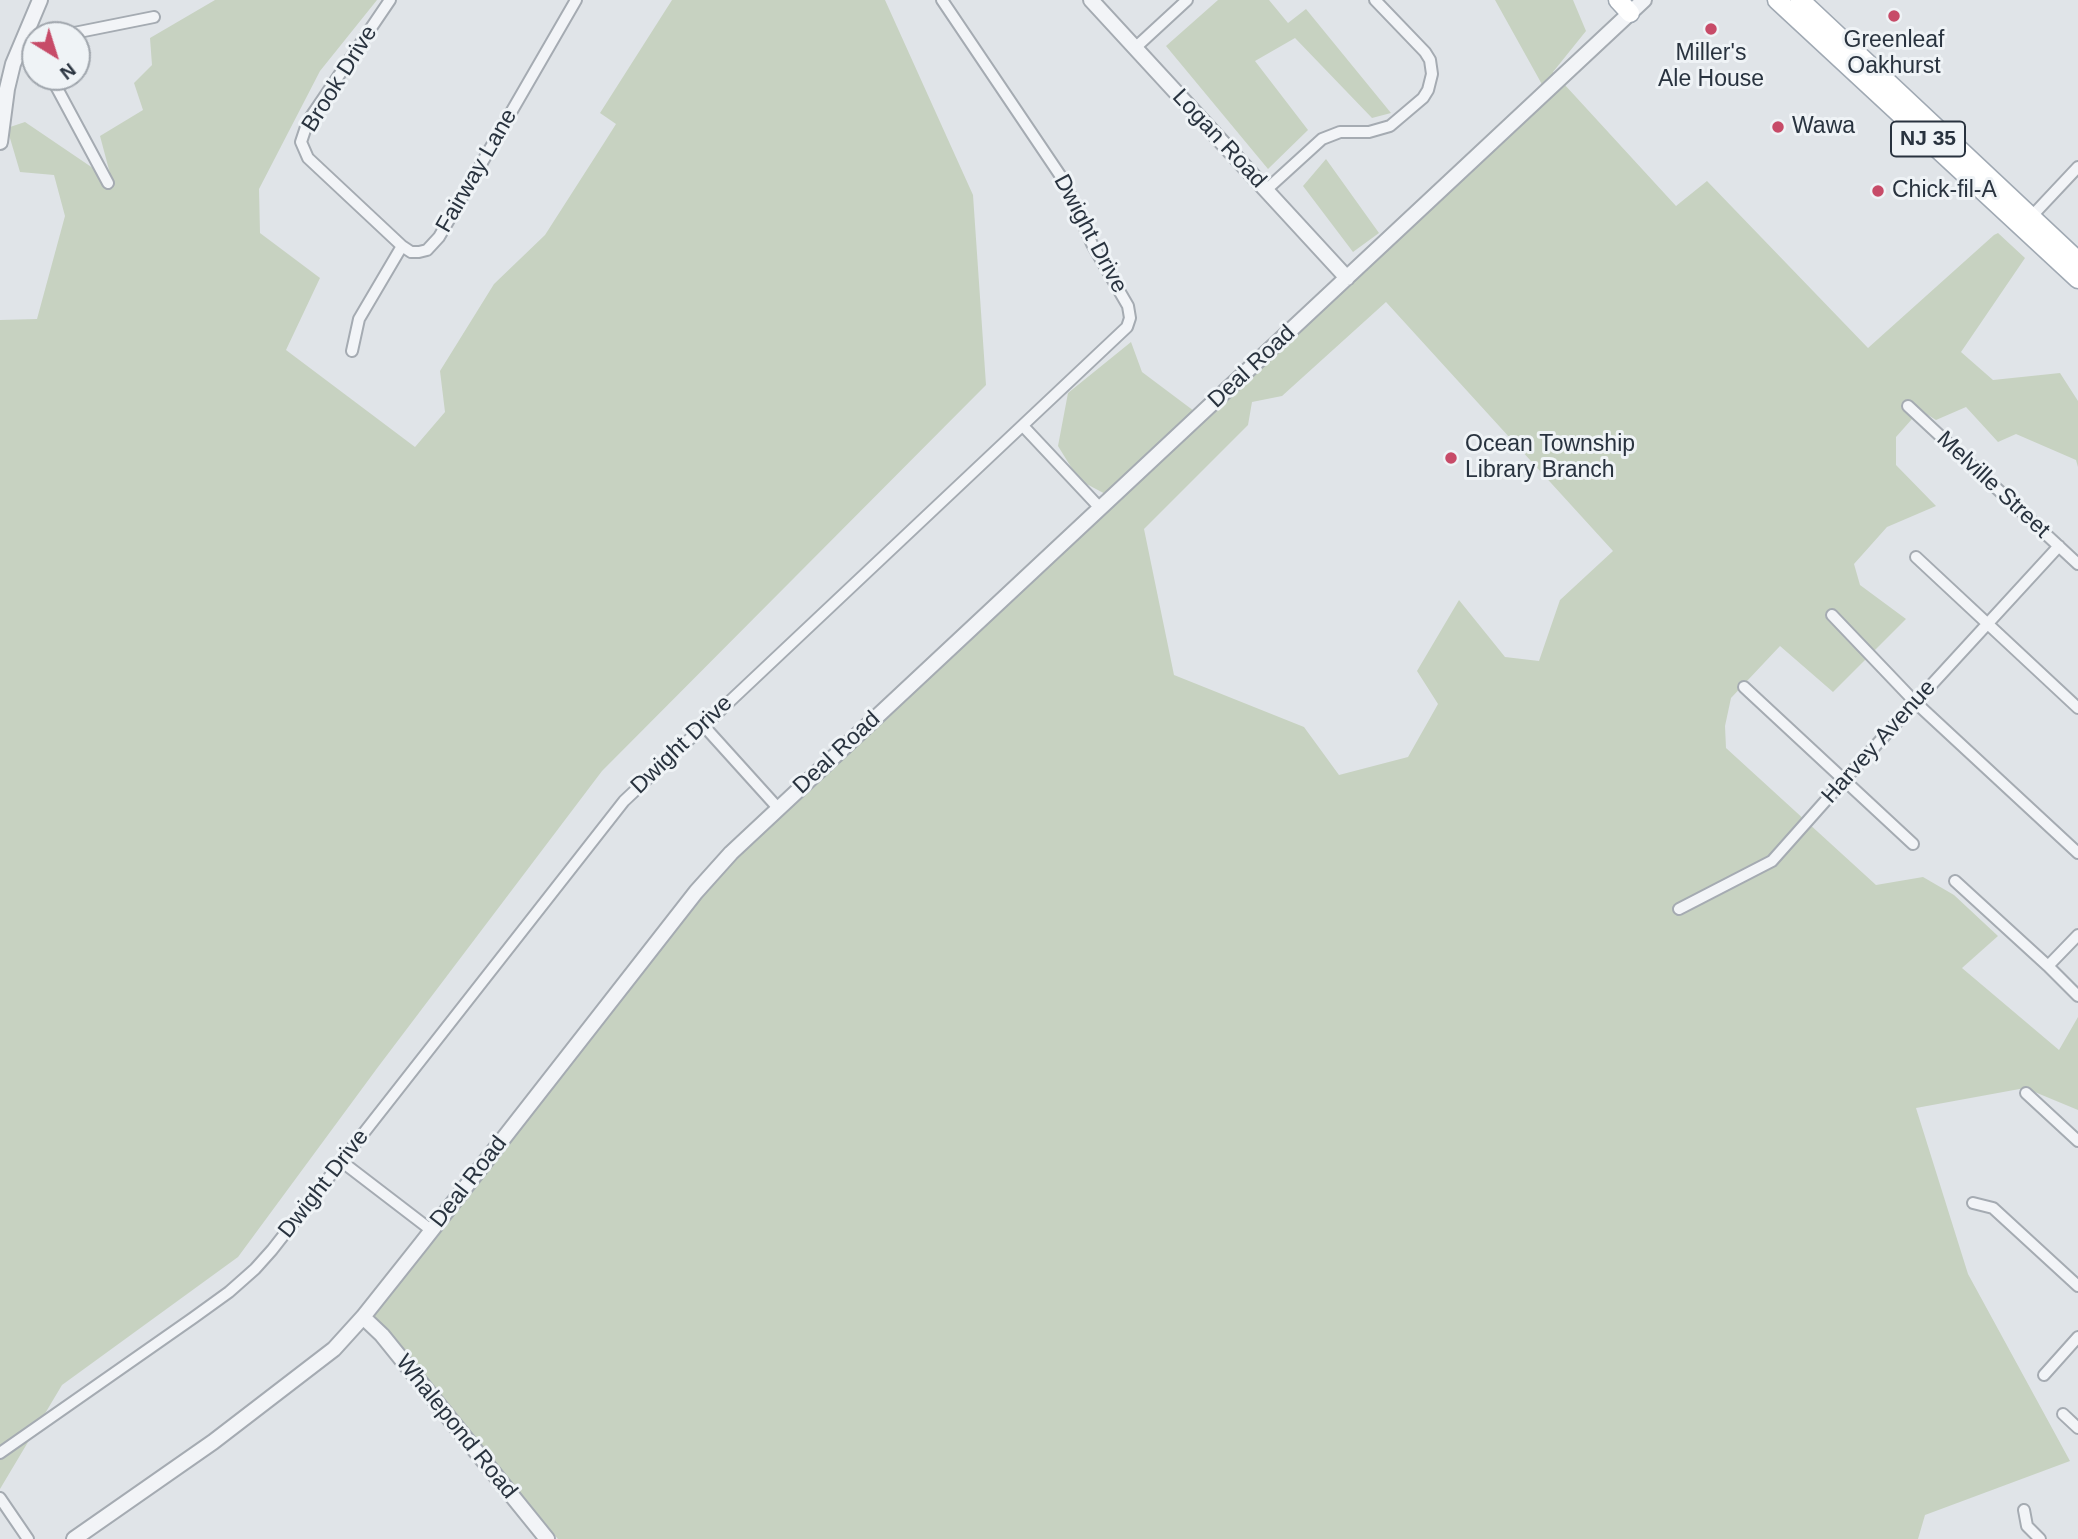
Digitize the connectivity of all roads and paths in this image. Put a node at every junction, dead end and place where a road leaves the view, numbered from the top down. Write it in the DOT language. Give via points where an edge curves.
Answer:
graph roads {
  1 [pos="40,0"];
  2 [pos="390,0"];
  3 [pos="576,0"];
  4 [pos="942,0"];
  5 [pos="1091,0"];
  6 [pos="1187,0"];
  7 [pos="1375,0"];
  8 [pos="1644,0"];
  9 [pos="1777,0"];
  10 [pos="1800,0"];
  11 [pos="1624,6"];
  12 [pos="154,17"];
  13 [pos="36,21"];
  14 [pos="91,30"];
  15 [pos="1135,48"];
  16 [pos="21,62"];
  17 [pos="59,91"];
  18 [pos="0,142"];
  19 [pos="2078,167"];
  20 [pos="108,183"];
  21 [pos="1266,190"];
  22 [pos="2031,217"];
  23 [pos="402,246"];
  24 [pos="2078,261"];
  25 [pos="1347,278"];
  26 [pos="2078,279"];
  27 [pos="352,351"];
  28 [pos="1908,406"];
  29 [pos="1023,426"];
  30 [pos="1101,509"];
  31 [pos="2059,546"];
  32 [pos="1916,557"];
  33 [pos="2078,564"];
  34 [pos="1832,615"];
  35 [pos="1987,625"];
  36 [pos="1744,687"];
  37 [pos="1915,702"];
  38 [pos="2078,708"];
  39 [pos="703,725"];
  40 [pos="1844,779"];
  41 [pos="778,808"];
  42 [pos="1913,844"];
  43 [pos="2078,853"];
  44 [pos="1955,881"];
  45 [pos="1679,909"];
  46 [pos="2078,935"];
  47 [pos="2048,966"];
  48 [pos="2078,996"];
  49 [pos="2026,1093"];
  50 [pos="2078,1141"];
  51 [pos="341,1161"];
  52 [pos="1973,1203"];
  53 [pos="431,1230"];
  54 [pos="2078,1286"];
  55 [pos="363,1317"];
  56 [pos="2078,1337"];
  57 [pos="2044,1375"];
  58 [pos="2063,1414"];
  59 [pos="2078,1429"];
  60 [pos="0,1453"];
  61 [pos="0,1498"];
  62 [pos="2024,1510"];
  63 [pos="28,1539"];
  64 [pos="74,1539"];
  65 [pos="547,1539"];
  66 [pos="2040,1539"];
  1 -- 13 [label="street"];
  2 -- 23 [label="street, Brook Drive" via="308,121 302,142 307,158"];
  3 -- 23 [label="street, Fairway Lane" via="439,237 419,252"];
  4 -- 29 [label="street, Dwight Drive" via="1064,181 1130,312 1121,334"];
  5 -- 15 [label="street, Logan Road"];
  6 -- 15 [label="street"];
  7 -- 21 [label="street" via="1430,60 1428,90 1390,126 1322,139"];
  8 -- 11 [label="street, Deal Road"];
  9 -- 26 [label="main road, NJ 35"];
  10 -- 22 [label="main road, NJ 35"];
  11 -- 25 [label="street, Deal Road"];
  12 -- 14 [label="street"];
  15 -- 21 [label="street, Logan Road"];
  16 -- 18 [label="street" via="7,89"];
  17 -- 20 [label="street"];
  19 -- 22 [label="street"];
  21 -- 25 [label="street, Logan Road"];
  22 -- 24 [label="main road, NJ 35"];
  23 -- 27 [label="street" via="359,319"];
  25 -- 30 [label="street, Deal Road"];
  28 -- 31 [label="street, Melville Street"];
  29 -- 30 [label="street"];
  29 -- 39 [label="street, Dwight Drive"];
  30 -- 41 [label="street, Deal Road"];
  31 -- 33 [label="street, Melville Street"];
  31 -- 35 [label="street, Harvey Avenue"];
  32 -- 35 [label="street"];
  34 -- 37 [label="street"];
  35 -- 37 [label="street, Harvey Avenue"];
  35 -- 38 [label="street"];
  36 -- 40 [label="street"];
  37 -- 40 [label="street, Harvey Avenue"];
  37 -- 43 [label="street"];
  39 -- 41 [label="street"];
  39 -- 51 [label="street, Dwight Drive" via="608,820"];
  40 -- 42 [label="street"];
  40 -- 45 [label="street, Harvey Avenue" via="1772,861"];
  41 -- 53 [label="street, Deal Road" via="696,892"];
  44 -- 47 [label="street"];
  46 -- 47 [label="street"];
  47 -- 48 [label="street"];
  49 -- 50 [label="street"];
  51 -- 53 [label="street"];
  51 -- 60 [label="street, Dwight Drive" via="272,1250 229,1292"];
  52 -- 54 [label="street" via="1993,1208"];
  53 -- 55 [label="street, Deal Road"];
  55 -- 64 [label="street, Deal Road" via="314,1366"];
  55 -- 65 [label="street, Whalepond Road"];
  56 -- 57 [label="street"];
  58 -- 59 [label="street"];
  61 -- 63 [label="street"];
  62 -- 66 [label="street" via="2027,1526"];
}
